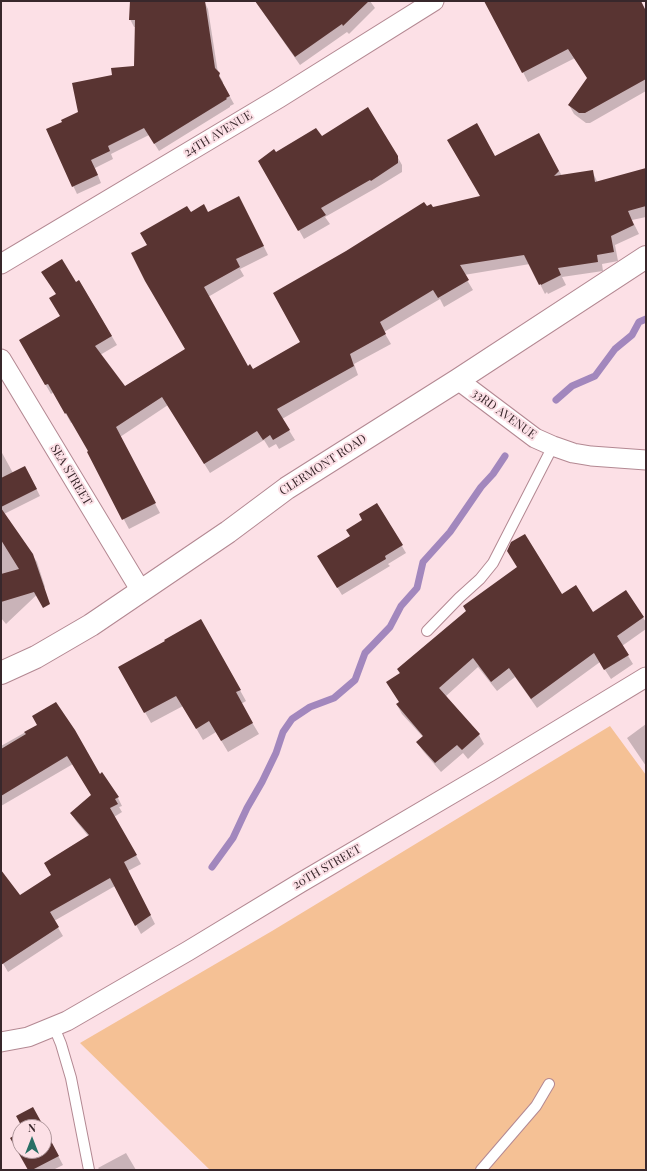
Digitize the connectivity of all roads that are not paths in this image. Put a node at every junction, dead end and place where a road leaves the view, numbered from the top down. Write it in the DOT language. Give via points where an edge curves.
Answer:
graph roads {
  1 [pos="434,1"];
  2 [pos="646,257"];
  3 [pos="1,264"];
  4 [pos="1,359"];
  5 [pos="458,380"];
  6 [pos="553,446"];
  7 [pos="646,460"];
  8 [pos="141,591"];
  9 [pos="427,631"];
  10 [pos="1,673"];
  11 [pos="646,677"];
  12 [pos="54,1027"];
  13 [pos="1,1042"];
  14 [pos="550,1084"];
  15 [pos="90,1170"];
  16 [pos="481,1170"];
  1 -- 3 [label="street, 24TH AVENUE" via="279,98"];
  2 -- 5 [label="street, CLERMONT ROAD"];
  4 -- 8 [label="street, SEA STREET"];
  5 -- 6 [label="street, 33RD AVENUE" via="535,438"];
  5 -- 8 [label="street, CLERMONT ROAD" via="287,488"];
  6 -- 7 [label="street, 33RD AVENUE" via="591,456"];
  6 -- 9 [label="lane" via="493,563"];
  8 -- 10 [label="street, CLERMONT ROAD" via="62,643"];
  11 -- 12 [label="street, 20TH STREET" via="188,951"];
  12 -- 13 [label="street, 20TH STREET" via="28,1037"];
  12 -- 15 [label="lane" via="71,1078"];
  14 -- 16 [label="lane" via="536,1106"];
}
